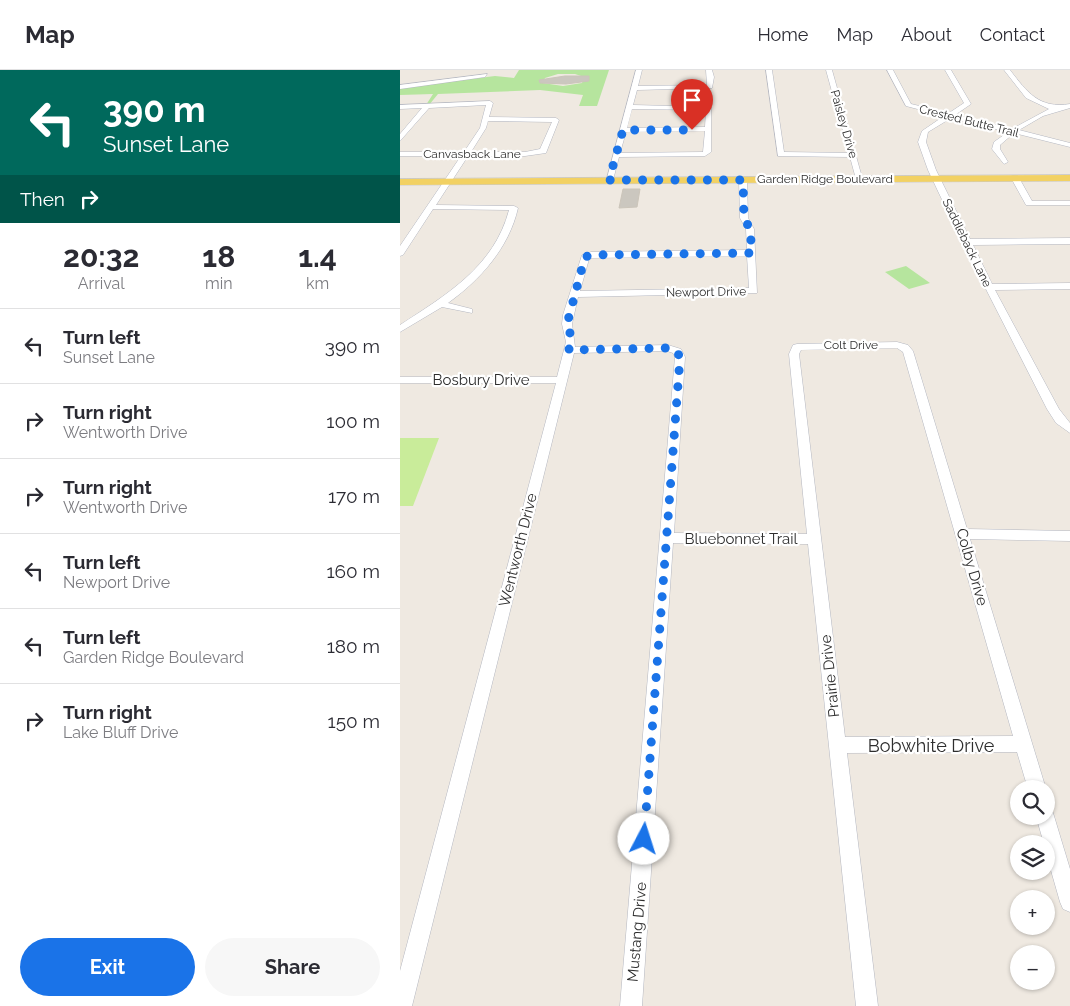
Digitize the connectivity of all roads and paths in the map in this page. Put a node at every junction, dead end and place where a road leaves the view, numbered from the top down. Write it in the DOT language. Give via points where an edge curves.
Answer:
graph roads {
  1 [pos="639,70"];
  2 [pos="709,70"];
  3 [pos="769,70"];
  4 [pos="829,70"];
  5 [pos="890,70"];
  6 [pos="948,70"];
  7 [pos="1007,70"];
  8 [pos="446,73"];
  9 [pos="485,75"];
  10 [pos="441,81"];
  11 [pos="400,87"];
  12 [pos="634,88"];
  13 [pos="1070,106"];
  14 [pos="400,107"];
  15 [pos="426,107"];
  16 [pos="629,107"];
  17 [pos="1055,109"];
  18 [pos="950,116"];
  19 [pos="484,119"];
  20 [pos="623,130"];
  21 [pos="709,130"];
  22 [pos="1012,131"];
  23 [pos="400,140"];
  24 [pos="1070,145"];
  25 [pos="400,154"];
  26 [pos="467,154"];
  27 [pos="616,155"];
  28 [pos="853,155"];
  29 [pos="1004,162"];
  30 [pos="1070,170"];
  31 [pos="400,174"];
  32 [pos="934,174"];
  33 [pos="785,175"];
  34 [pos="859,175"];
  35 [pos="611,176"];
  36 [pos="451,177"];
  37 [pos="1015,178"];
  38 [pos="1070,178"];
  39 [pos="743,180"];
  40 [pos="400,182"];
  41 [pos="1070,203"];
  42 [pos="432,208"];
  43 [pos="1070,241"];
  44 [pos="966,242"];
  45 [pos="400,253"];
  46 [pos="752,253"];
  47 [pos="1070,286"];
  48 [pos="989,287"];
  49 [pos="574,294"];
  50 [pos="442,304"];
  51 [pos="468,311"];
  52 [pos="400,329"];
  53 [pos="797,347"];
  54 [pos="904,347"];
  55 [pos="569,350"];
  56 [pos="400,380"];
  57 [pos="562,380"];
  58 [pos="1070,429"];
  59 [pos="962,534"];
  60 [pos="1070,536"];
  61 [pos="667,538"];
  62 [pos="815,539"];
  63 [pos="1024,744"];
  64 [pos="838,745"];
  65 [pos="1034,780"];
  66 [pos="1048,825"];
  67 [pos="1070,902"];
  68 [pos="401,1006"];
  69 [pos="631,1006"];
  70 [pos="867,1006"];
  1 -- 12 [label="street"];
  2 -- 12 [label="street" via="710,87"];
  3 -- 28 [label="street" via="781,154"];
  4 -- 28 [label="street, Paisley Drive"];
  5 -- 18 [label="street, Crested Butte Trail" via="905,104"];
  6 -- 18 [label="street, Saddleback Lane" via="968,104"];
  7 -- 17 [label="street" via="1028,97"];
  8 -- 10 [label="street"];
  9 -- 10 [label="street"];
  10 -- 11 [label="street"];
  12 -- 16 [label="street"];
  13 -- 17 [label="street"];
  14 -- 15 [label="street"];
  15 -- 19 [label="street" via="490,103"];
  15 -- 23 [label="street"];
  16 -- 20 [label="street"];
  16 -- 21 [label="street" via="709,108"];
  17 -- 22 [label="street"];
  18 -- 22 [label="street, Crested Butte Trail"];
  18 -- 32 [label="street, Saddleback Lane" via="925,131 921,138"];
  19 -- 26 [label="street" via="483,128"];
  19 -- 26 [label="street, Canvasback Lane" via="556,120 543,151"];
  20 -- 21 [label="street"];
  20 -- 27 [label="street"];
  21 -- 27 [label="street" via="705,154"];
  22 -- 24 [label="street, Crested Butte Trail"];
  22 -- 29 [label="street" via="997,144 996,149"];
  25 -- 26 [label="street, Canvasback Lane"];
  26 -- 36 [label="street"];
  27 -- 35 [label="street"];
  28 -- 34 [label="street, Paisley Drive"];
  30 -- 32 [label="main road, Garden Ridge Boulevard"];
  31 -- 36 [label="main road, Garden Ridge Boulevard"];
  32 -- 34 [label="main road, Garden Ridge Boulevard"];
  32 -- 37 [label="main road, Garden Ridge Boulevard"];
  32 -- 44 [label="street, Saddleback Lane"];
  33 -- 34 [label="main road, Garden Ridge Boulevard"];
  33 -- 35 [label="main road, Garden Ridge Boulevard"];
  33 -- 39 [label="main road, Garden Ridge Boulevard"];
  35 -- 36 [label="main road, Garden Ridge Boulevard"];
  35 -- 39 [label="main road, Garden Ridge Boulevard"];
  36 -- 40 [label="main road, Garden Ridge Boulevard"];
  36 -- 42 [label="street"];
  37 -- 38 [label="main road, Garden Ridge Boulevard"];
  37 -- 41 [label="street" via="1029,203"];
  39 -- 46 [label="street, Newport Drive" via="744,218 750,229"];
  42 -- 45 [label="street"];
  42 -- 50 [label="street" via="514,208 484,267"];
  43 -- 44 [label="street"];
  44 -- 48 [label="street, Saddleback Lane"];
  46 -- 49 [label="street, Wentworth Drive" via="591,255 585,257"];
  46 -- 49 [label="street, Newport Drive" via="754,291"];
  47 -- 48 [label="street"];
  48 -- 58 [label="street, Saddleback Lane" via="1053,410"];
  49 -- 55 [label="street, Wentworth Drive" via="567,324"];
  50 -- 51 [label="street"];
  50 -- 52 [label="street"];
  53 -- 54 [label="street, Colt Drive"];
  53 -- 62 [label="street, Prairie Drive" via="794,354"];
  54 -- 59 [label="street, Colby Drive" via="910,355"];
  55 -- 57 [label="street, Wentworth Drive"];
  55 -- 61 [label="street, Mustang Drive" via="668,348 677,351 680,358"];
  56 -- 57 [label="street, Bosbury Drive"];
  57 -- 68 [label="street, Wentworth Drive"];
  59 -- 60 [label="street"];
  59 -- 63 [label="street, Colby Drive"];
  61 -- 62 [label="street, Bluebonnet Trail"];
  61 -- 69 [label="street, Mustang Drive"];
  62 -- 64 [label="street, Prairie Drive"];
  63 -- 64 [label="street, Bobwhite Drive"];
  63 -- 65 [label="street, Colby Drive"];
  64 -- 70 [label="street, Prairie Drive"];
  66 -- 67 [label="street"];
}
